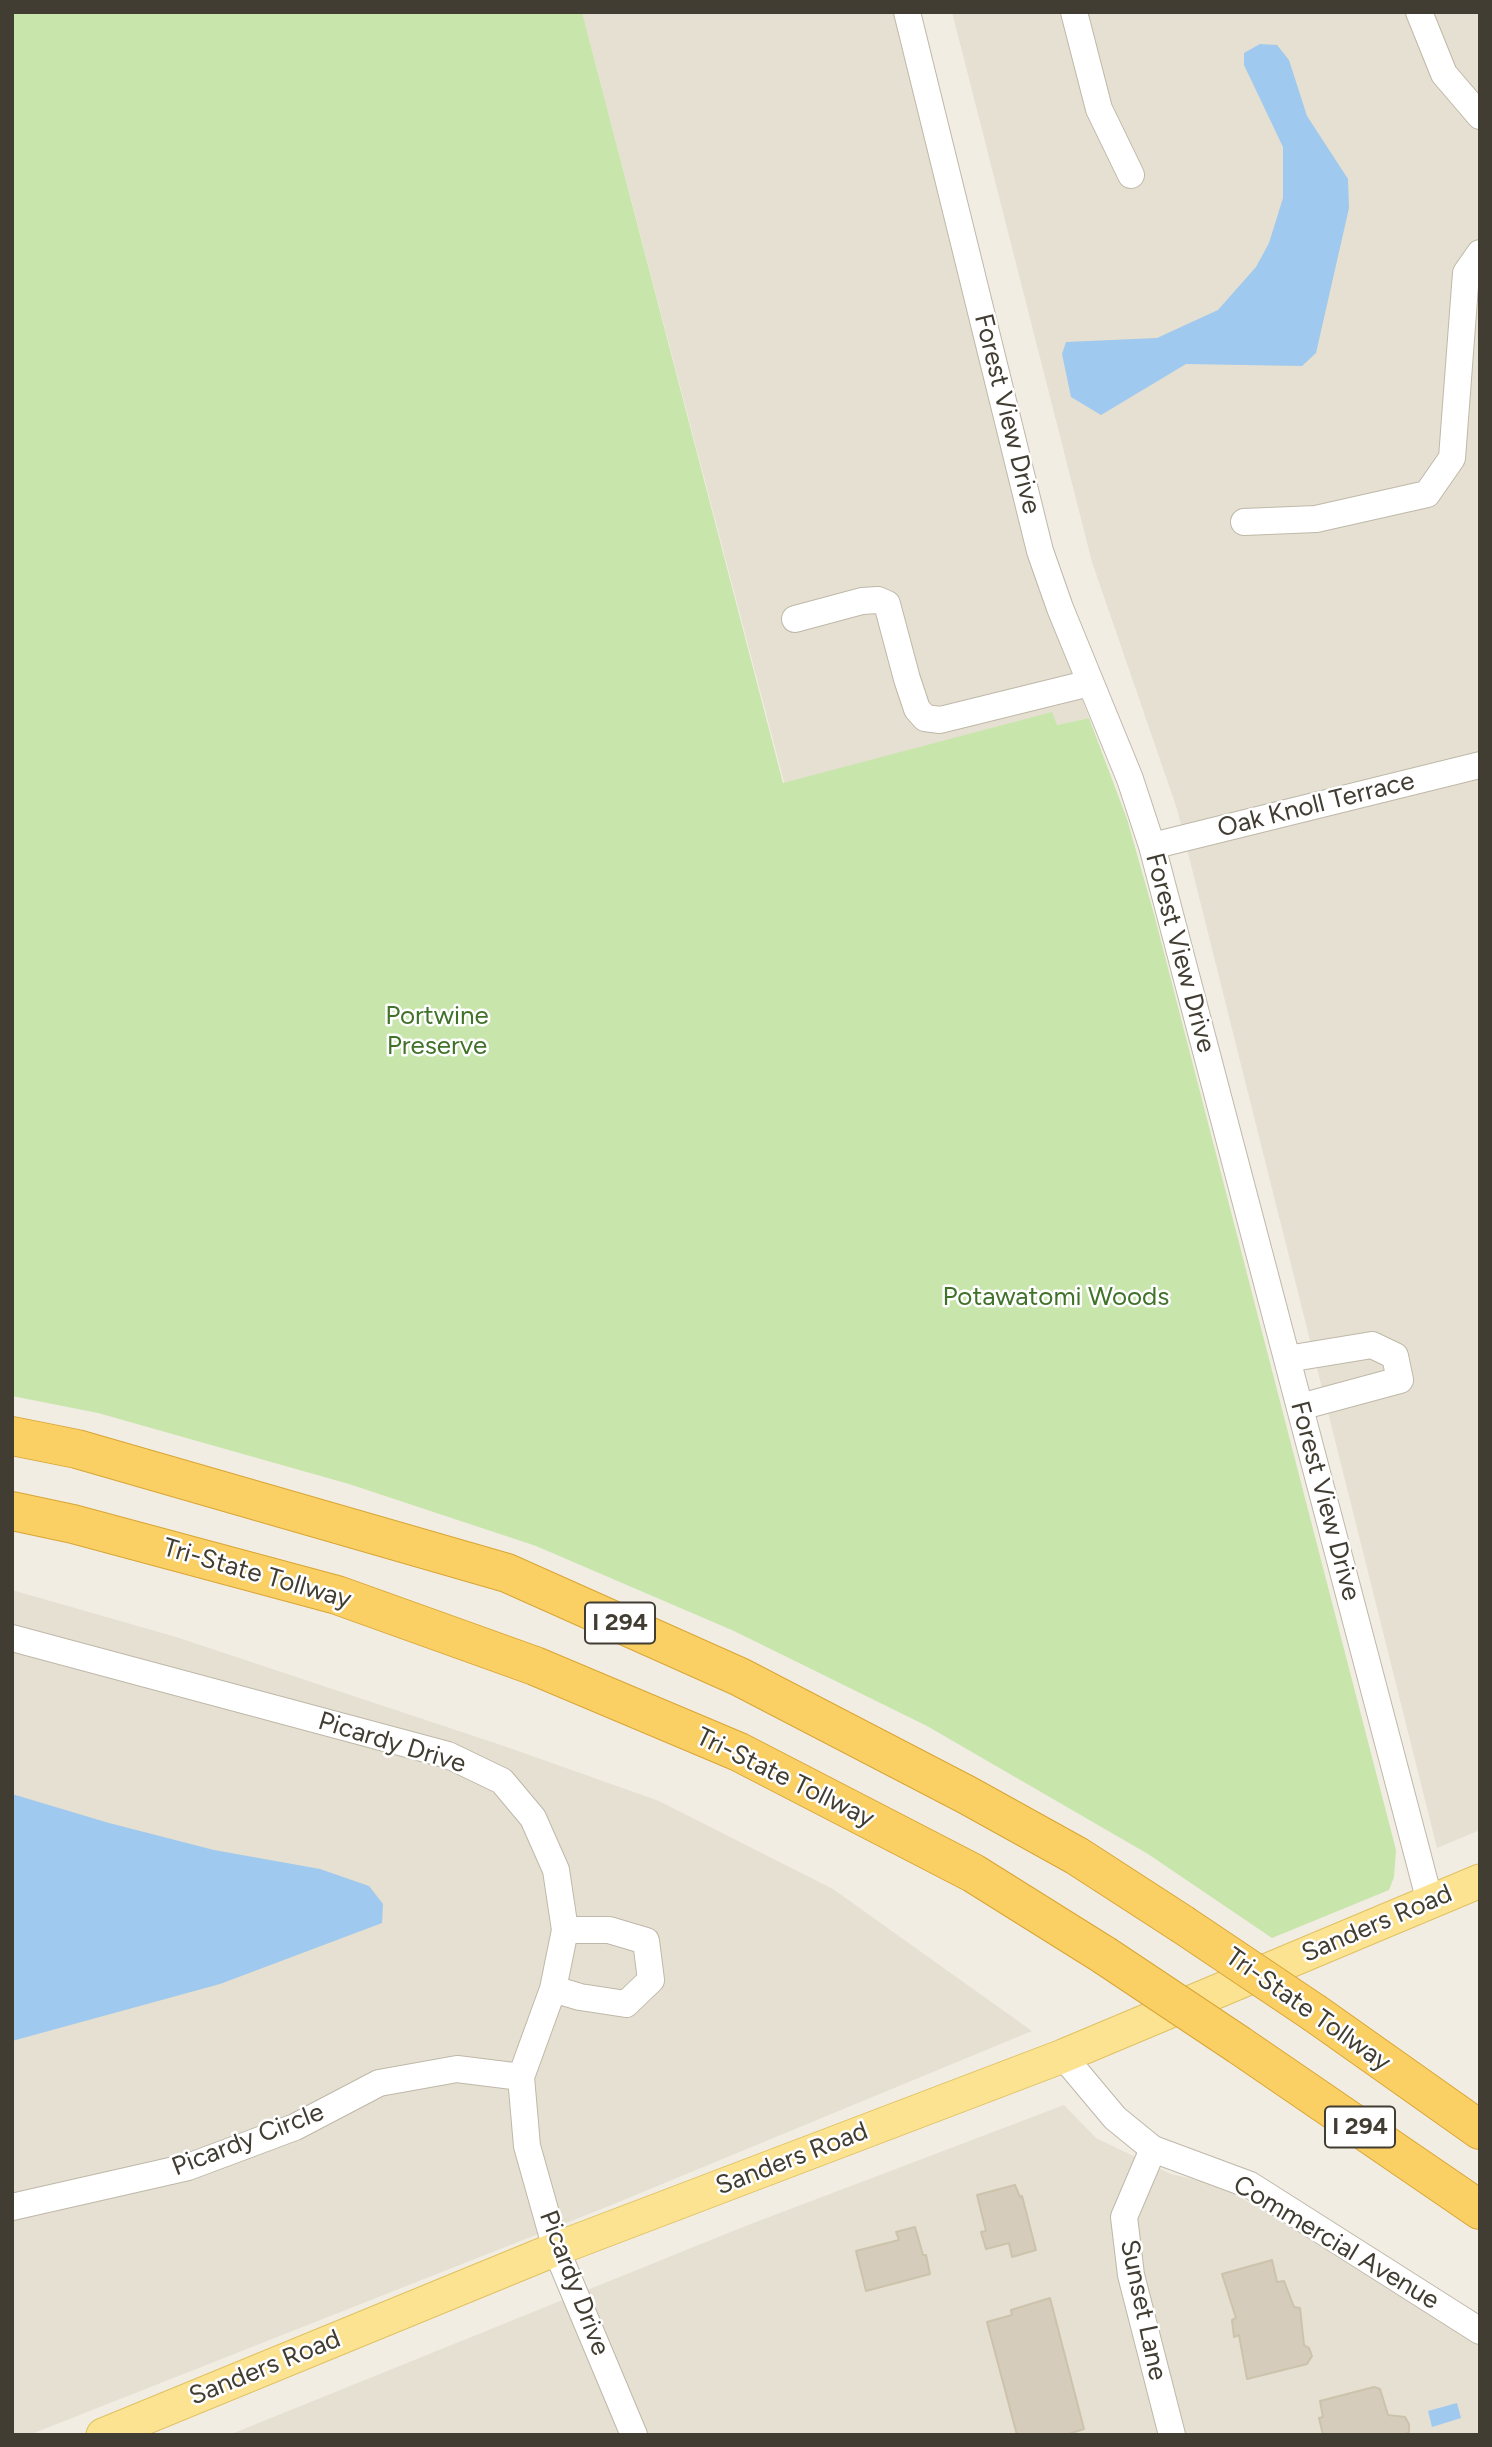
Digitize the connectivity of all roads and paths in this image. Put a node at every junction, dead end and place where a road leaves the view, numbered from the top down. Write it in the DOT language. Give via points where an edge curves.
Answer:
graph roads {
  1 [pos="907,12"];
  2 [pos="1074,12"];
  3 [pos="1419,12"];
  4 [pos="1480,116"];
  5 [pos="1131,175"];
  6 [pos="1480,253"];
  7 [pos="1244,522"];
  8 [pos="795,619"];
  9 [pos="1090,682"];
  10 [pos="1480,765"];
  11 [pos="1152,846"];
  12 [pos="1287,1359"];
  13 [pos="1300,1407"];
  14 [pos="12,1436"];
  15 [pos="12,1511"];
  16 [pos="12,1638"];
  17 [pos="1480,1881"];
  18 [pos="1430,1902"];
  19 [pos="565,1930"];
  20 [pos="553,1989"];
  21 [pos="1063,2056"];
  22 [pos="521,2077"];
  23 [pos="1480,2130"];
  24 [pos="1153,2148"];
  25 [pos="12,2207"];
  26 [pos="1480,2210"];
  27 [pos="556,2249"];
  28 [pos="1480,2331"];
  29 [pos="103,2435"];
  30 [pos="634,2435"];
  31 [pos="1172,2435"];
  1 -- 9 [label="street, Forest View Drive" via="1040,551"];
  2 -- 5 [label="street" via="1099,109"];
  3 -- 4 [label="street" via="1444,74"];
  6 -- 7 [label="street" via="1466,273 1452,458 1427,494 1316,519"];
  8 -- 9 [label="street" via="862,601 887,604 906,679 925,718 940,720"];
  9 -- 11 [label="street, Forest View Drive"];
  10 -- 11 [label="street, Oak Knoll Terrace"];
  11 -- 12 [label="street, Forest View Drive"];
  12 -- 13 [label="street, Forest View Drive"];
  12 -- 13 [label="street" via="1372,1345 1395,1356 1400,1380"];
  13 -- 18 [label="street, Forest View Drive"];
  14 -- 23 [label="highway, Tri-State Tollway / I 294, bridge" via="77,1449 507,1573 740,1676 1077,1856 1316,2014"];
  15 -- 26 [label="highway, Tri-State Tollway / I 294, bridge" via="337,1595 535,1666 739,1752 973,1873 1104,1955"];
  16 -- 19 [label="street, Picardy Drive" via="448,1755 502,1782 533,1818 556,1870"];
  17 -- 18 [label="main road, Sanders Road"];
  18 -- 21 [label="main road, Sanders Road"];
  19 -- 20 [label="street, Picardy Drive"];
  19 -- 20 [label="street" via="609,1930 646,1941 651,1980 626,2004"];
  20 -- 22 [label="street, Picardy Drive"];
  21 -- 24 [label="street, Commercial Avenue" via="1115,2118"];
  21 -- 27 [label="main road, Sanders Road"];
  22 -- 25 [label="street, Picardy Circle" via="457,2069 379,2083 295,2127 188,2166"];
  22 -- 27 [label="street, Picardy Drive" via="527,2147"];
  24 -- 28 [label="street, Commercial Avenue" via="1250,2185"];
  24 -- 31 [label="street, Sunset Lane" via="1124,2217 1131,2275"];
  27 -- 29 [label="main road, Sanders Road"];
  27 -- 30 [label="street, Picardy Drive"];
}
